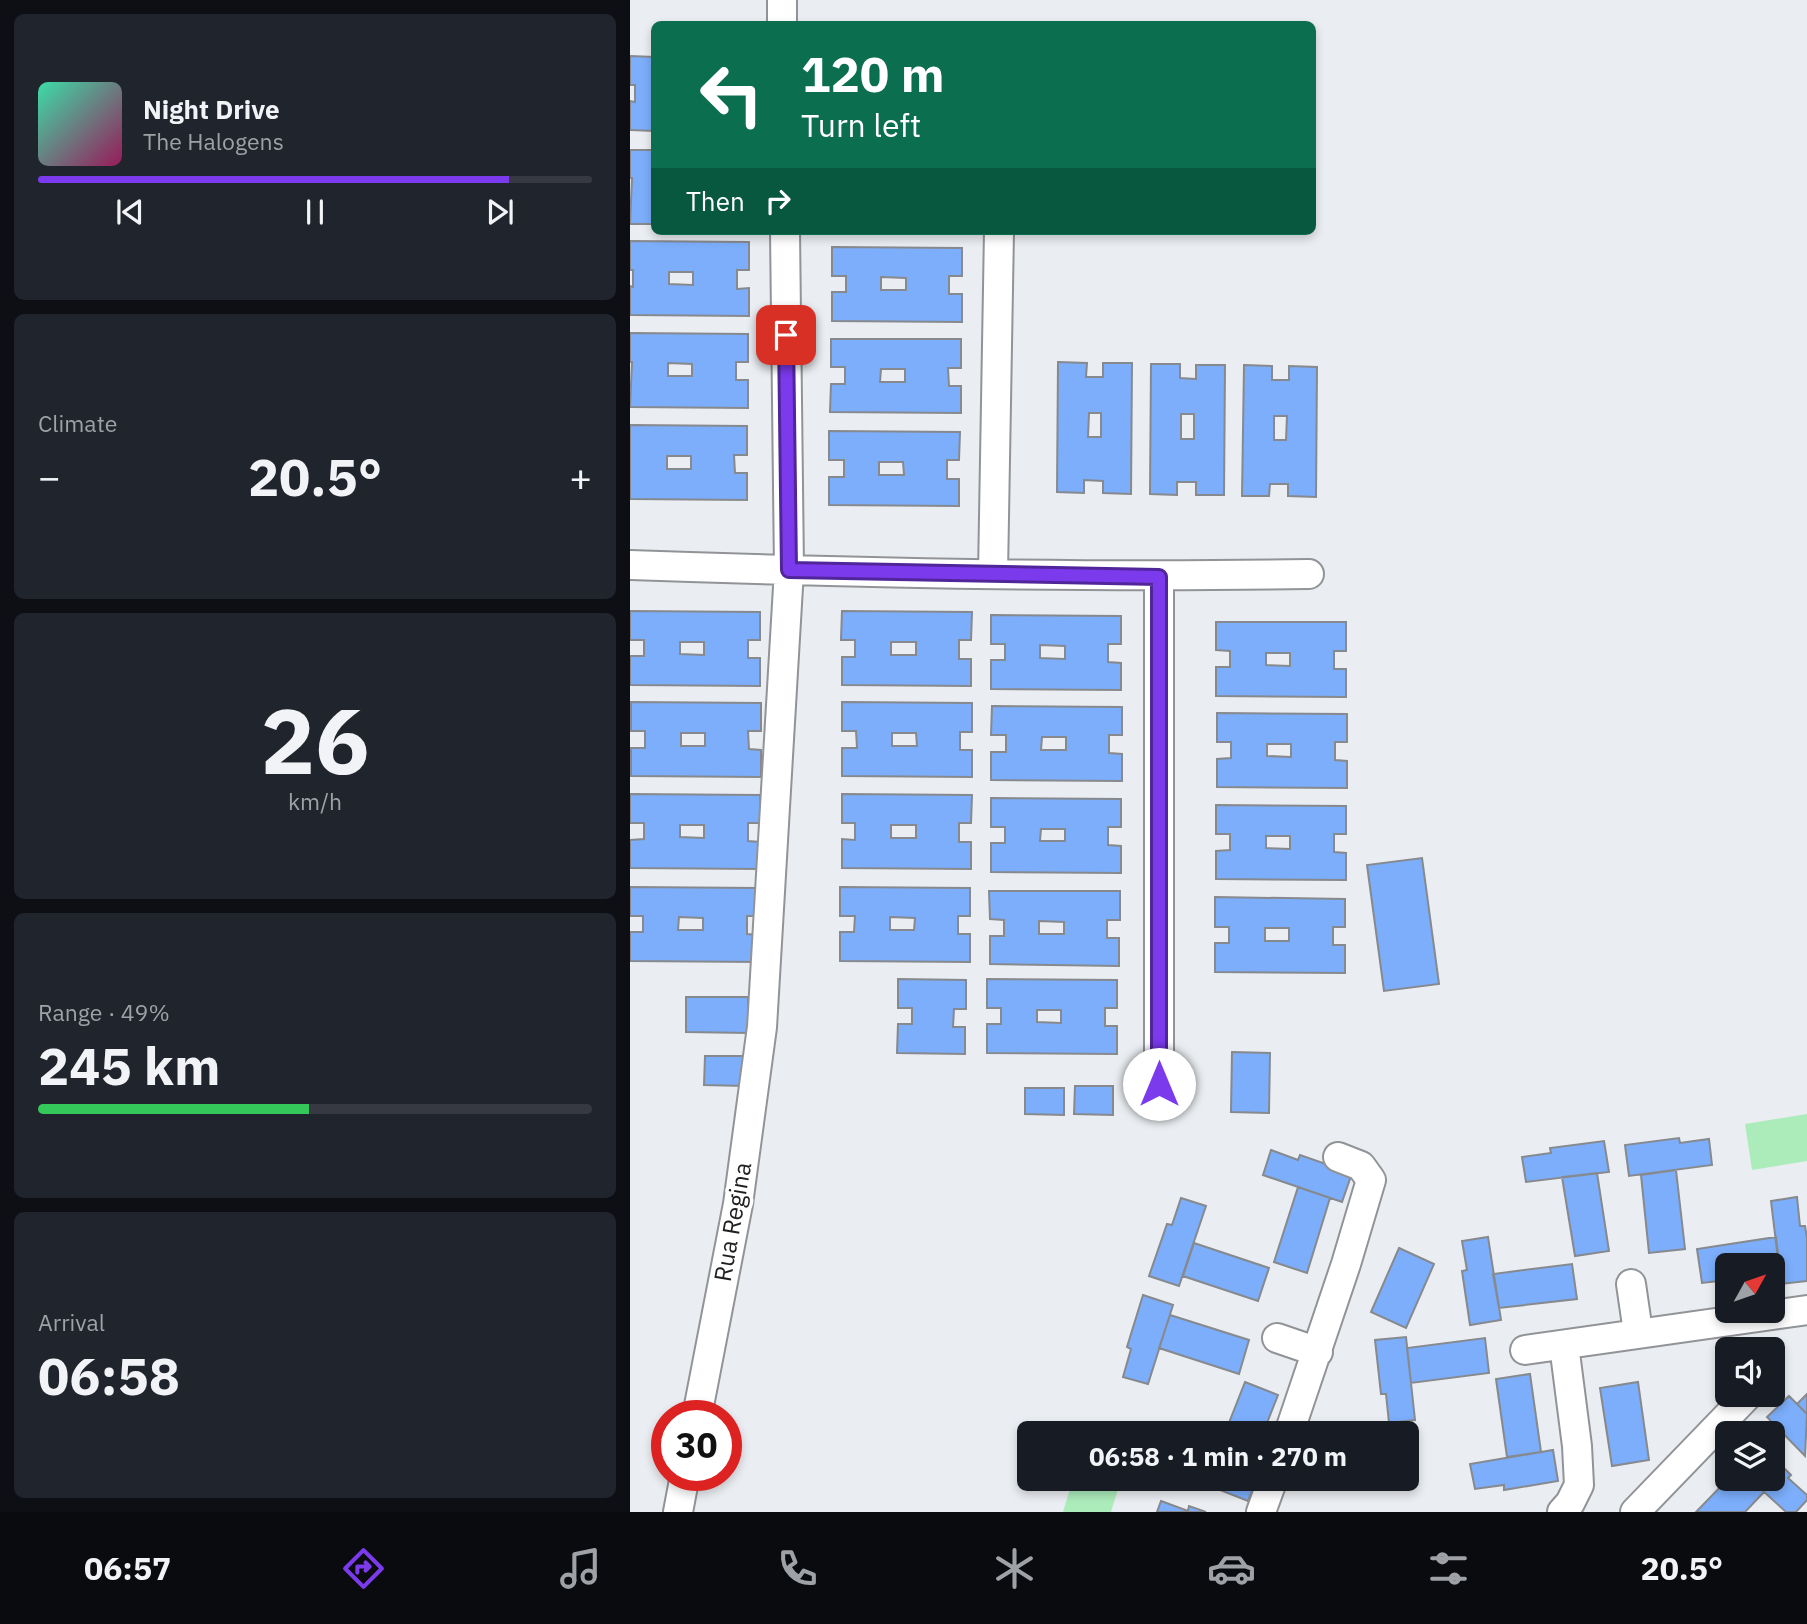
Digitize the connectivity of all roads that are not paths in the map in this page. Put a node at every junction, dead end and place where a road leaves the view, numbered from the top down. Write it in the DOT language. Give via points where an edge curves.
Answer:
graph roads {
  1 [pos="782,0"];
  2 [pos="782,21"];
  3 [pos="785,235"];
  4 [pos="999,235"];
  5 [pos="630,565"];
  6 [pos="789,570"];
  7 [pos="993,574"];
  8 [pos="1309,574"];
  9 [pos="1159,577"];
  10 [pos="1159,1084"];
  11 [pos="1338,1157"];
  12 [pos="1631,1284"];
  13 [pos="1807,1310"];
  14 [pos="1638,1332"];
  15 [pos="1277,1338"];
  16 [pos="1564,1345"];
  17 [pos="1525,1350"];
  18 [pos="1318,1352"];
  19 [pos="700,1400"];
  20 [pos="1736,1407"];
  21 [pos="1293,1421"];
  22 [pos="682,1491"];
  23 [pos="1269,1491"];
  24 [pos="678,1512"];
  25 [pos="1261,1512"];
  26 [pos="1562,1512"];
  27 [pos="1634,1512"];
  1 -- 2 [label="street"];
  3 -- 6 [label="street, Rua Regina"];
  4 -- 7 [label="street"];
  5 -- 6 [label="street"];
  6 -- 7 [label="street"];
  6 -- 19 [label="street, Rua Regina" via="762,1027 738,1204"];
  7 -- 9 [label="street"];
  8 -- 9 [label="street"];
  9 -- 10 [label="street"];
  11 -- 18 [label="street" via="1361,1166 1371,1180"];
  12 -- 14 [label="street"];
  13 -- 14 [label="street"];
  14 -- 16 [label="street"];
  15 -- 18 [label="street"];
  16 -- 17 [label="street"];
  16 -- 26 [label="street" via="1579,1485"];
  18 -- 21 [label="street"];
  20 -- 27 [label="street"];
  22 -- 24 [label="street"];
  23 -- 25 [label="street"];
}
